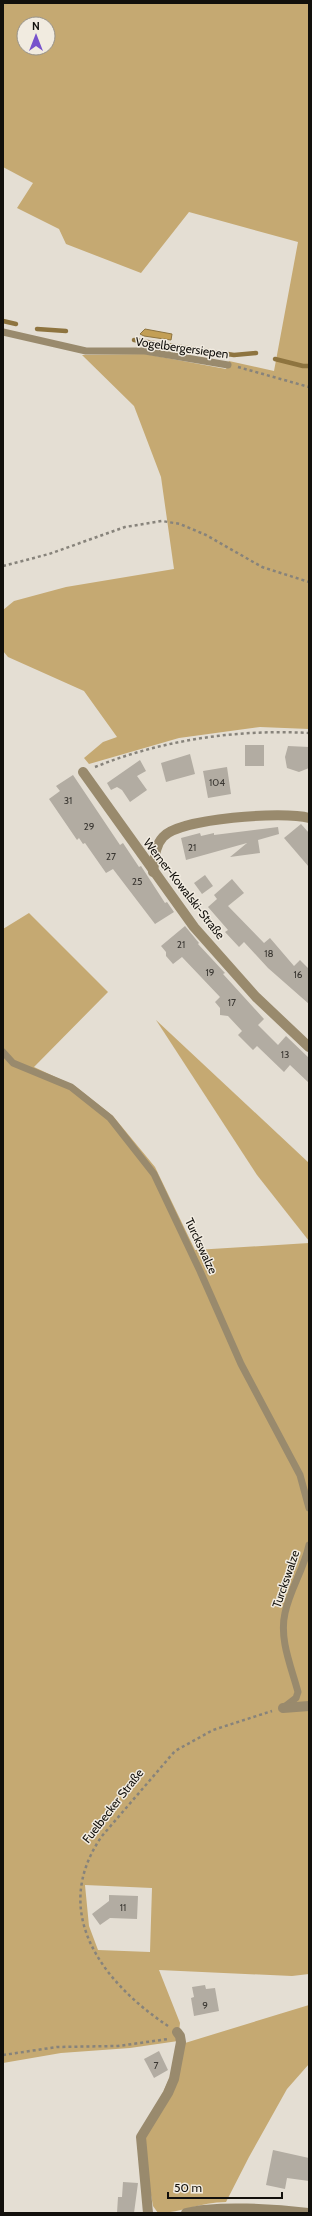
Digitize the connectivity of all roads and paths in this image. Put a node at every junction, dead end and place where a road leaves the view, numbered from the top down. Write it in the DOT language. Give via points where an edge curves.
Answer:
graph roads {
  1 [pos="3,332"];
  2 [pos="228,365"];
  3 [pos="309,387"];
  4 [pos="3,566"];
  5 [pos="309,582"];
  6 [pos="309,733"];
  7 [pos="83,772"];
  8 [pos="309,818"];
  9 [pos="153,872"];
  10 [pos="309,1047"];
  11 [pos="3,1052"];
  12 [pos="309,1508"];
  13 [pos="309,1545"];
  14 [pos="309,1706"];
  15 [pos="283,1708"];
  16 [pos="178,2034"];
  17 [pos="3,2055"];
  18 [pos="148,2213"];
  19 [pos="186,2213"];
  20 [pos="308,2213"];
  1 -- 2 [label="lane, Vogelbergersiepen" via="86,351 145,351"];
  2 -- 3 [label="path, Vogelbergersiepen"];
  4 -- 5 [label="path" via="50,554 125,528 162,521 180,524 206,535 262,567"];
  6 -- 7 [label="path" via="259,731 184,740 101,764"];
  7 -- 9 [label="street, Werner-Kowalski-Straße"];
  8 -- 9 [label="street" via="296,814 268,814 178,828 164,836 157,845"];
  9 -- 10 [label="street, Werner-Kowalski-Straße" via="194,927 256,997"];
  11 -- 12 [label="lane, Turckswalze" via="13,1063 71,1087 110,1118 154,1174 240,1364 300,1475"];
  13 -- 15 [label="lane, Turckswalze" via="285,1613 285,1645 298,1692 296,1698"];
  14 -- 15 [label="street"];
  15 -- 16 [label="path, Fuelbecker Straße" via="213,1730 175,1751 102,1836 85,1868 80,1884 82,1919 88,1940 99,1960 145,2011"];
  16 -- 17 [label="path" via="118,2046 57,2047"];
  16 -- 18 [label="street" via="174,2079 140,2137"];
  19 -- 20 [label="street" via="197,2210 252,2210"];
}
